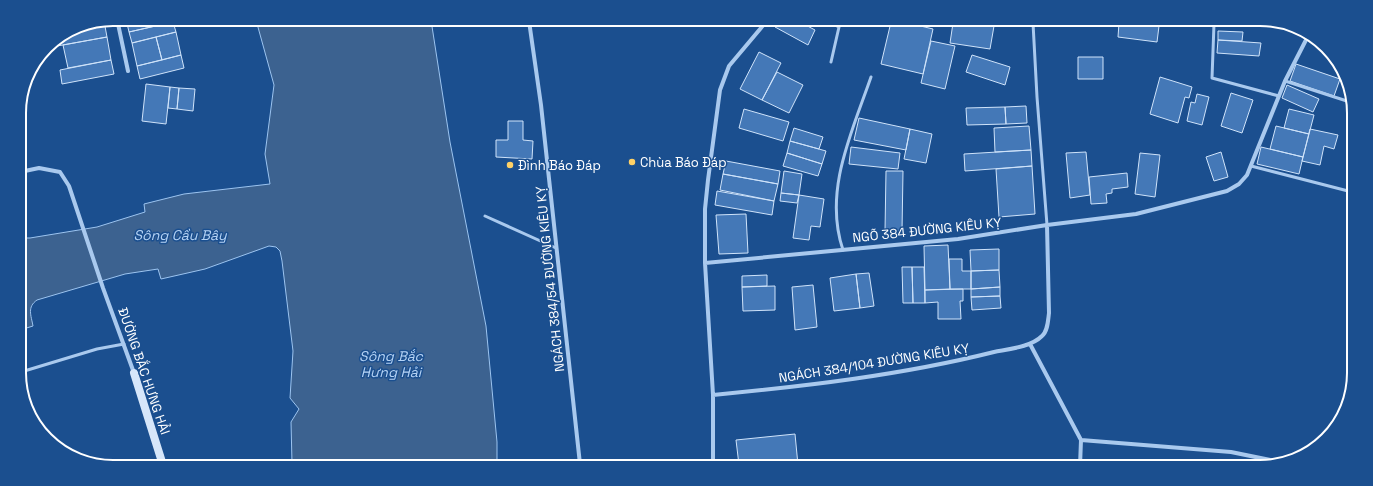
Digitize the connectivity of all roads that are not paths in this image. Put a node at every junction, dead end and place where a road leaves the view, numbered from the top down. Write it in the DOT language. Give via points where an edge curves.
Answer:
graph roads {
  1 [pos="118,26"];
  2 [pos="529,26"];
  3 [pos="763,26"];
  4 [pos="837,26"];
  5 [pos="1033,26"];
  6 [pos="1214,26"];
  7 [pos="1306,39"];
  8 [pos="831,62"];
  9 [pos="128,71"];
  10 [pos="871,77"];
  11 [pos="1285,81"];
  12 [pos="1279,96"];
  13 [pos="1346,101"];
  14 [pos="1251,166"];
  15 [pos="26,171"];
  16 [pos="1347,191"];
  17 [pos="485,216"];
  18 [pos="1046,225"];
  19 [pos="556,248"];
  20 [pos="843,250"];
  21 [pos="705,263"];
  22 [pos="124,344"];
  23 [pos="1030,344"];
  24 [pos="26,370"];
  25 [pos="134,373"];
  26 [pos="713,395"];
  27 [pos="1081,440"];
  28 [pos="161,460"];
  29 [pos="580,460"];
  30 [pos="714,460"];
  31 [pos="1080,460"];
  32 [pos="1268,460"];
  1 -- 9 [label="street"];
  2 -- 19 [label="street, NGÁCH 384/54 ĐƯỜNG KIÊU KỴ" via="541,105"];
  3 -- 21 [label="street" via="729,66 720,90 705,209"];
  4 -- 8 [label="lane" via="839,27"];
  5 -- 18 [label="lane"];
  6 -- 12 [label="lane" via="1212,78"];
  7 -- 11 [label="street, NGÕ 384 ĐƯỜNG KIÊU KỴ"];
  10 -- 20 [label="lane" via="847,145 838,181 836,216"];
  11 -- 12 [label="street, NGÕ 384 ĐƯỜNG KIÊU KỴ"];
  11 -- 13 [label="lane"];
  12 -- 14 [label="street, NGÕ 384 ĐƯỜNG KIÊU KỴ"];
  14 -- 16 [label="lane"];
  14 -- 18 [label="street, NGÕ 384 ĐƯỜNG KIÊU KỴ" via="1239,184 1220,193 1136,214"];
  15 -- 22 [label="street, ĐƯỜNG BẮC HƯNG HẢI" via="39,168 60,172 69,186 102,288"];
  17 -- 19 [label="lane"];
  18 -- 20 [label="street, NGÕ 384 ĐƯỜNG KIÊU KỴ" via="958,239"];
  18 -- 23 [label="street, NGÁCH 384/104 ĐƯỜNG KIÊU KỴ" via="1049,313 1043,336"];
  19 -- 29 [label="street, NGÁCH 384/54 ĐƯỜNG KIÊU KỴ"];
  20 -- 21 [label="street, NGÕ 384 ĐƯỜNG KIÊU KỴ"];
  21 -- 26 [label="street"];
  22 -- 24 [label="lane" via="97,349"];
  22 -- 25 [label="street, ĐƯỜNG BẮC HƯNG HẢI"];
  23 -- 26 [label="street, NGÁCH 384/104 ĐƯỜNG KIÊU KỴ" via="961,361 900,372"];
  23 -- 27 [label="street"];
  25 -- 28 [label="street, ĐƯỜNG BẮC HƯNG HẢI"];
  26 -- 30 [label="street"];
  27 -- 31 [label="street"];
  27 -- 32 [label="street" via="1231,452"];
}
